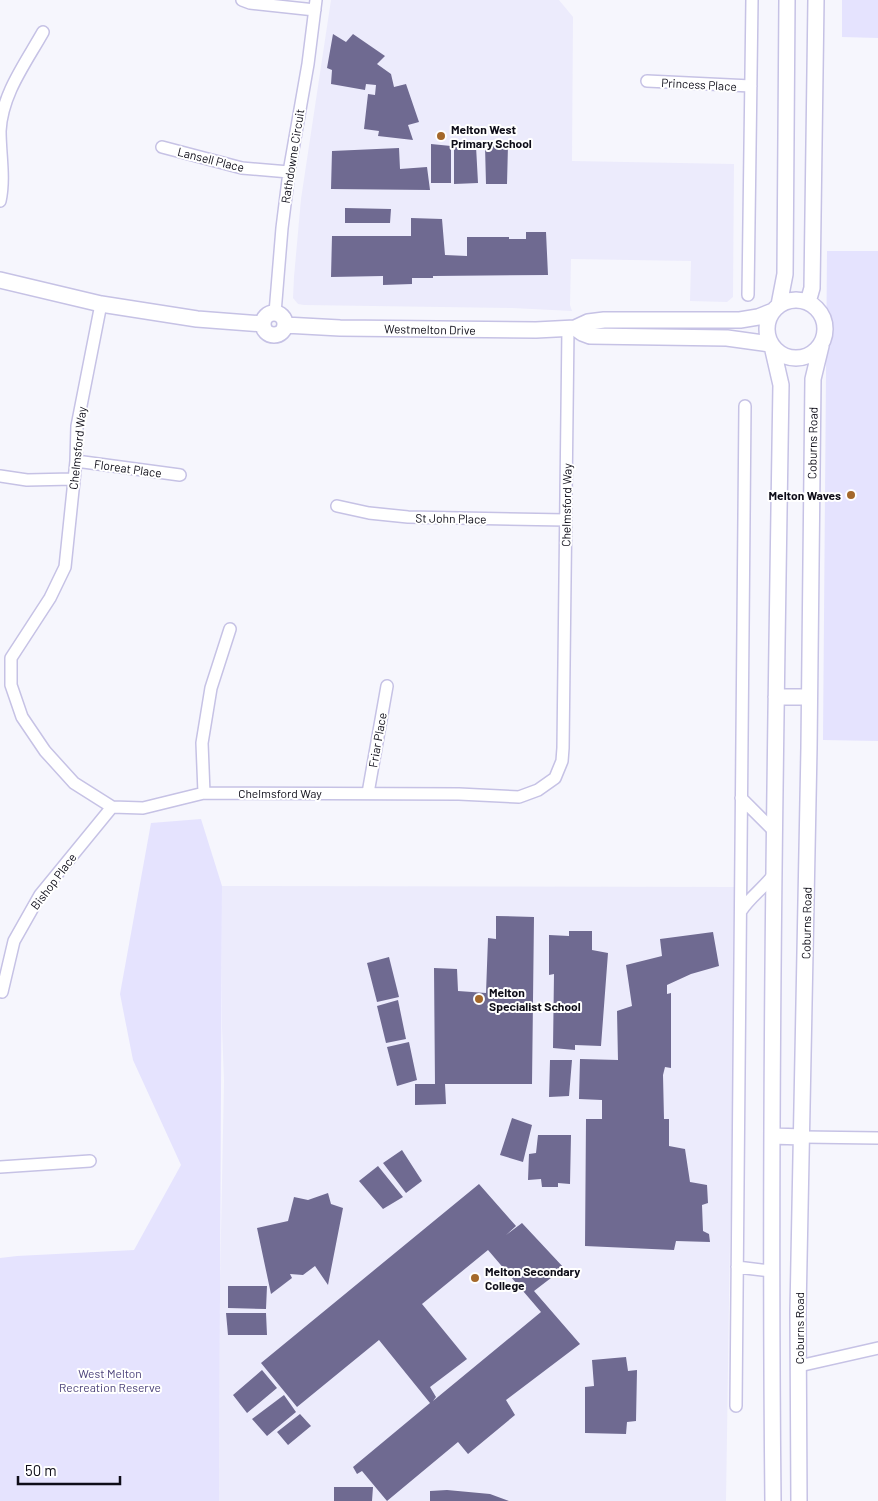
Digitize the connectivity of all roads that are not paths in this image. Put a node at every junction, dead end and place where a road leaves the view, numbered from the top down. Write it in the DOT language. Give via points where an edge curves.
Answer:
graph roads {
  1 [pos="242,0"];
  2 [pos="752,0"];
  3 [pos="787,0"];
  4 [pos="816,0"];
  5 [pos="316,5"];
  6 [pos="43,32"];
  7 [pos="647,81"];
  8 [pos="751,86"];
  9 [pos="162,147"];
  10 [pos="289,172"];
  11 [pos="0,201"];
  12 [pos="0,280"];
  13 [pos="748,295"];
  14 [pos="808,302"];
  15 [pos="101,304"];
  16 [pos="776,308"];
  17 [pos="280,319"];
  18 [pos="571,328"];
  19 [pos="771,345"];
  20 [pos="821,346"];
  21 [pos="745,406"];
  22 [pos="76,461"];
  23 [pos="180,475"];
  24 [pos="0,476"];
  25 [pos="74,479"];
  26 [pos="337,506"];
  27 [pos="566,520"];
  28 [pos="230,629"];
  29 [pos="5,657"];
  30 [pos="387,686"];
  31 [pos="776,697"];
  32 [pos="809,697"];
  33 [pos="204,793"];
  34 [pos="368,794"];
  35 [pos="742,798"];
  36 [pos="112,807"];
  37 [pos="775,832"];
  38 [pos="774,874"];
  39 [pos="740,911"];
  40 [pos="2,992"];
  41 [pos="772,1136"];
  42 [pos="803,1137"];
  43 [pos="878,1138"];
  44 [pos="90,1161"];
  45 [pos="0,1166"];
  46 [pos="737,1267"];
  47 [pos="771,1271"];
  48 [pos="878,1348"];
  49 [pos="799,1366"];
  50 [pos="736,1406"];
  51 [pos="773,1501"];
  52 [pos="799,1501"];
  1 -- 5 [label="street"];
  2 -- 8 [label="street"];
  3 -- 16 [label="street" via="785,274"];
  4 -- 14 [label="street" via="812,288"];
  5 -- 10 [label="street, Rathdowne Circuit"];
  6 -- 11 [label="street" via="11,87 3,108"];
  7 -- 8 [label="street, Princess Place"];
  8 -- 13 [label="street"];
  9 -- 10 [label="street, Lansell Place" via="242,168"];
  10 -- 17 [label="street, Rathdowne Circuit" via="282,228"];
  12 -- 15 [label="street"];
  14 -- 16 [label="street" via="788,301"];
  14 -- 20 [label="street" via="824,321 825,336"];
  15 -- 17 [label="street, Westmelton Drive" via="197,319 263,324 272,334 279,334 284,328"];
  15 -- 22 [label="street, Chelmsford Way" via="77,426"];
  16 -- 18 [label="street, Westmelton Drive" via="758,317 740,320 604,320"];
  16 -- 19 [label="street" via="767,327"];
  17 -- 18 [label="street, Westmelton Drive" via="340,328"];
  18 -- 19 [label="street, Westmelton Drive" via="590,336 727,338"];
  18 -- 27 [label="street, Chelmsford Way"];
  19 -- 20 [label="street" via="779,353 796,359 806,357"];
  19 -- 31 [label="street" via="781,386"];
  20 -- 32 [label="street, Coburns Road" via="813,379"];
  21 -- 35 [label="street"];
  22 -- 23 [label="street, Floreat Place"];
  22 -- 25 [label="street, Chelmsford Way"];
  24 -- 25 [label="street" via="27,480"];
  25 -- 29 [label="street, Chelmsford Way" via="65,566 50,598"];
  26 -- 27 [label="street, St John Place" via="369,514 408,517"];
  27 -- 34 [label="street, Chelmsford Way" via="563,748 562,762 555,778 538,790 519,797"];
  28 -- 33 [label="street" via="211,688 202,743"];
  29 -- 36 [label="street, Chelmsford Way" via="22,716 45,751 74,783"];
  30 -- 34 [label="street, Friar Place"];
  31 -- 32 [label="street"];
  31 -- 37 [label="street"];
  32 -- 42 [label="street, Coburns Road"];
  33 -- 34 [label="street, Chelmsford Way"];
  33 -- 36 [label="street, Chelmsford Way" via="143,808"];
  35 -- 37 [label="street"];
  35 -- 39 [label="street"];
  36 -- 40 [label="street, Bishop Place" via="40,895 14,941"];
  37 -- 38 [label="street"];
  38 -- 39 [label="street"];
  38 -- 41 [label="street"];
  39 -- 46 [label="street"];
  41 -- 42 [label="street"];
  41 -- 47 [label="street"];
  42 -- 43 [label="street"];
  42 -- 49 [label="street, Coburns Road"];
  44 -- 45 [label="street"];
  46 -- 47 [label="street"];
  46 -- 50 [label="street"];
  47 -- 51 [label="street"];
  48 -- 49 [label="street"];
  49 -- 52 [label="street, Coburns Road"];
}
